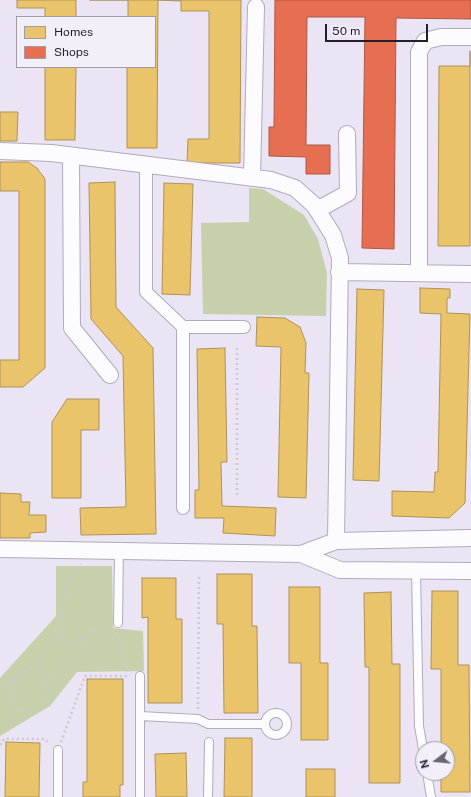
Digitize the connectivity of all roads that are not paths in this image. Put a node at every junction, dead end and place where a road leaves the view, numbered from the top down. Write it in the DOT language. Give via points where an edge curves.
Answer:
graph roads {
  1 [pos="256,7"];
  2 [pos="471,36"];
  3 [pos="347,134"];
  4 [pos="0,151"];
  5 [pos="71,156"];
  6 [pos="146,165"];
  7 [pos="252,178"];
  8 [pos="317,210"];
  9 [pos="339,272"];
  10 [pos="419,274"];
  11 [pos="471,274"];
  12 [pos="183,327"];
  13 [pos="244,327"];
  14 [pos="110,375"];
  15 [pos="183,508"];
  16 [pos="471,538"];
  17 [pos="336,541"];
  18 [pos="0,549"];
  19 [pos="119,551"];
  20 [pos="301,554"];
  21 [pos="416,571"];
  22 [pos="471,571"];
  23 [pos="118,624"];
  24 [pos="140,676"];
  25 [pos="140,716"];
  26 [pos="265,724"];
  27 [pos="422,741"];
  28 [pos="209,742"];
  29 [pos="58,750"];
  30 [pos="428,781"];
  31 [pos="58,797"];
  32 [pos="140,797"];
  33 [pos="208,797"];
  34 [pos="431,797"];
  1 -- 7 [label="street"];
  2 -- 10 [label="street" via="441,37 425,41 419,52"];
  3 -- 8 [label="street" via="348,193"];
  4 -- 5 [label="street"];
  5 -- 6 [label="street"];
  5 -- 14 [label="street" via="72,328"];
  6 -- 7 [label="street"];
  6 -- 12 [label="street" via="146,292"];
  7 -- 8 [label="street" via="271,180 295,188"];
  8 -- 9 [label="street" via="333,235 340,258"];
  9 -- 10 [label="street"];
  9 -- 17 [label="street"];
  10 -- 11 [label="street"];
  12 -- 13 [label="street"];
  12 -- 15 [label="street"];
  16 -- 17 [label="street"];
  17 -- 20 [label="street"];
  18 -- 19 [label="street"];
  19 -- 20 [label="street"];
  19 -- 23 [label="lane"];
  20 -- 21 [label="street" via="340,570"];
  21 -- 22 [label="street"];
  21 -- 27 [label="lane" via="419,726"];
  24 -- 25 [label="lane"];
  25 -- 26 [label="lane" via="198,719 208,724"];
  25 -- 32 [label="lane"];
  28 -- 33 [label="lane"];
  29 -- 31 [label="lane"];
  30 -- 34 [label="lane"];
}
